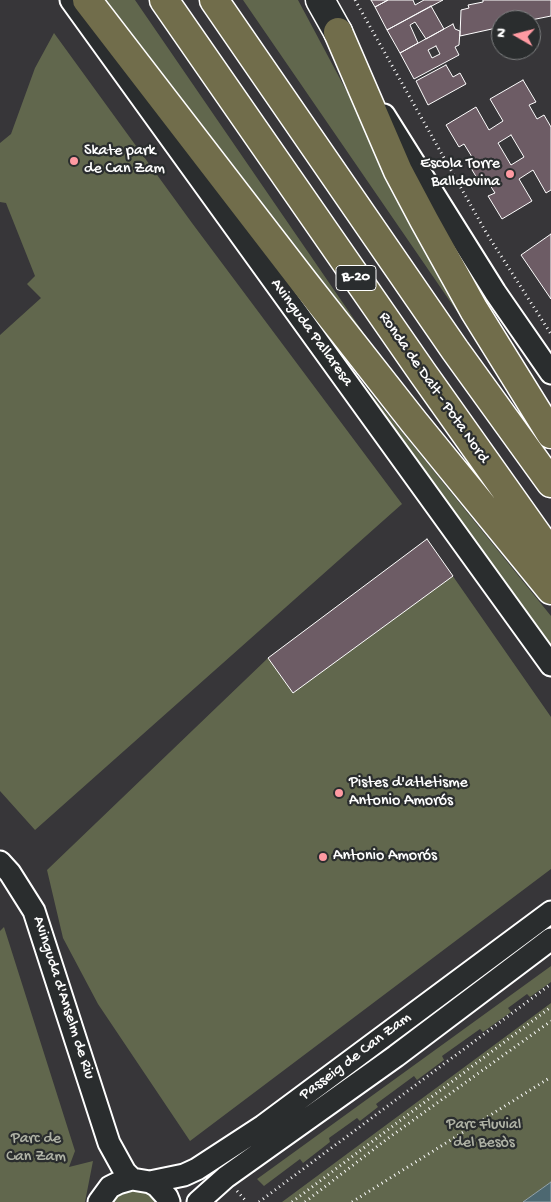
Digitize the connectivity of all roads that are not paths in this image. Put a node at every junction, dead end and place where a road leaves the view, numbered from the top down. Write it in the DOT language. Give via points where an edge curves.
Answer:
graph roads {
  1 [pos="71,0"];
  2 [pos="87,0"];
  3 [pos="164,0"];
  4 [pos="214,0"];
  5 [pos="320,0"];
  6 [pos="338,32"];
  7 [pos="551,373"];
  8 [pos="551,434"];
  9 [pos="551,484"];
  10 [pos="551,554"];
  11 [pos="551,590"];
  12 [pos="551,665"];
  13 [pos="0,862"];
  14 [pos="551,912"];
  15 [pos="551,939"];
  16 [pos="132,1182"];
  17 [pos="99,1202"];
  18 [pos="169,1202"];
  19 [pos="198,1202"];
  1 -- 12 [label="street, Avinguda Pallaresa"];
  2 -- 11 [label="highway" via="334,321"];
  3 -- 10 [label="highway, Ronda de Dalt - Pota Nord / B-20"];
  4 -- 9 [label="highway, B-20"];
  5 -- 6 [label="street"];
  6 -- 7 [label="street" via="389,123 495,292"];
  6 -- 8 [label="highway" via="398,171 474,310"];
  13 -- 16 [label="street, Avinguda d'Anselm de Riu" via="34,911 109,1143"];
  14 -- 16 [label="street, Passeig de Can Zam" via="263,1126 197,1169 184,1175"];
  15 -- 19 [label="street, Passeig de Can Zam" via="388,1062 226,1177"];
  16 -- 17 [label="street" via="110,1187"];
  16 -- 18 [label="street, Avinguda d'Anselm de Riu" via="158,1186 168,1196"];
}
